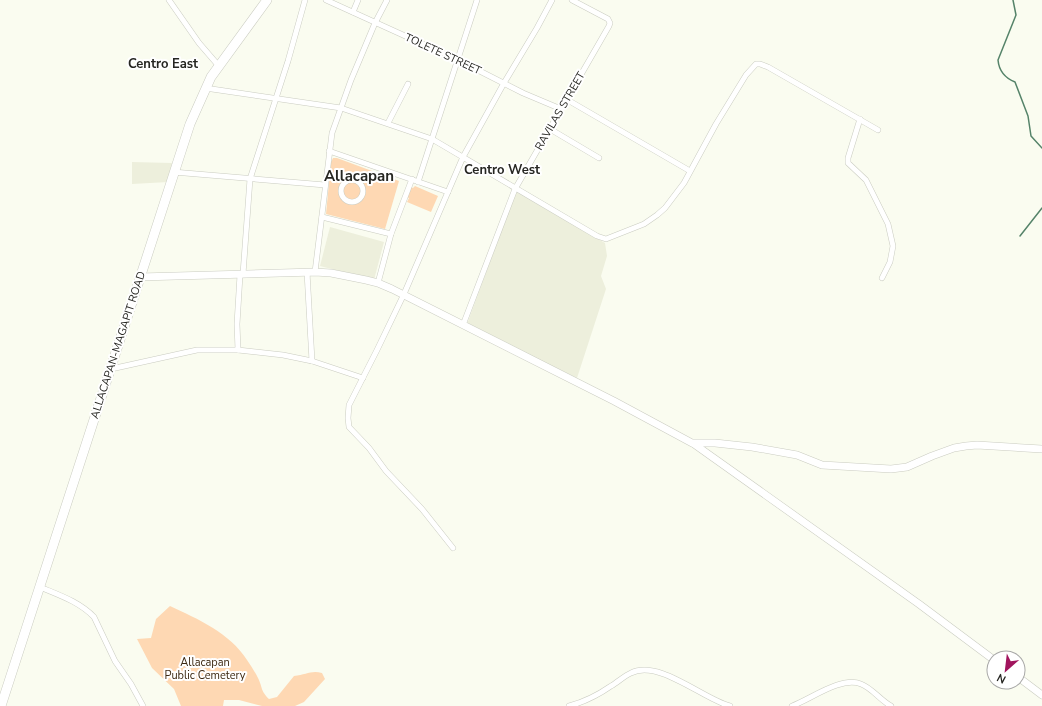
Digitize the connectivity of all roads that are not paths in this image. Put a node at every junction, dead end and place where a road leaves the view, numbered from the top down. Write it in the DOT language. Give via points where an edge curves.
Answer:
graph roads {
  1 [pos="169,0"];
  2 [pos="267,0"];
  3 [pos="305,0"];
  4 [pos="326,0"];
  5 [pos="358,0"];
  6 [pos="387,0"];
  7 [pos="477,0"];
  8 [pos="552,0"];
  9 [pos="572,0"];
  10 [pos="353,12"];
  11 [pos="375,23"];
  12 [pos="458,60"];
  13 [pos="218,65"];
  14 [pos="504,83"];
  15 [pos="408,84"];
  16 [pos="204,88"];
  17 [pos="276,99"];
  18 [pos="566,99"];
  19 [pos="341,108"];
  20 [pos="561,109"];
  21 [pos="860,119"];
  22 [pos="388,123"];
  23 [pos="550,130"];
  24 [pos="878,130"];
  25 [pos="432,139"];
  26 [pos="329,151"];
  27 [pos="463,157"];
  28 [pos="599,158"];
  29 [pos="690,171"];
  30 [pos="173,172"];
  31 [pos="250,179"];
  32 [pos="412,179"];
  33 [pos="418,182"];
  34 [pos="325,185"];
  35 [pos="515,189"];
  36 [pos="448,192"];
  37 [pos="360,198"];
  38 [pos="322,217"];
  39 [pos="391,234"];
  40 [pos="307,272"];
  41 [pos="316,272"];
  42 [pos="242,274"];
  43 [pos="140,277"];
  44 [pos="882,278"];
  45 [pos="378,283"];
  46 [pos="404,294"];
  47 [pos="463,325"];
  48 [pos="238,350"];
  49 [pos="312,362"];
  50 [pos="111,369"];
  51 [pos="363,378"];
  52 [pos="692,443"];
  53 [pos="1042,449"];
  54 [pos="453,548"];
  55 [pos="40,587"];
  56 [pos="986,655"];
  57 [pos="1026,682"];
  58 [pos="1042,695"];
  59 [pos="1,706"];
  60 [pos="143,706"];
  61 [pos="569,706"];
  62 [pos="730,706"];
  63 [pos="792,706"];
  64 [pos="891,706"];
  1 -- 13 [label="street"];
  2 -- 13 [label="highway, ALLACAPAN-MAGAPIT ROAD"];
  3 -- 17 [label="street"];
  4 -- 10 [label="street, TOLETE STREET"];
  5 -- 10 [label="street"];
  6 -- 11 [label="street"];
  7 -- 12 [label="street"];
  8 -- 14 [label="street"];
  9 -- 18 [label="street, RAVILAS STREET" via="609,20 609,26"];
  10 -- 11 [label="street, TOLETE STREET"];
  11 -- 12 [label="street, TOLETE STREET"];
  11 -- 19 [label="street"];
  12 -- 14 [label="street, TOLETE STREET"];
  12 -- 25 [label="street"];
  13 -- 16 [label="highway, ALLACAPAN-MAGAPIT ROAD"];
  14 -- 20 [label="street, TOLETE STREET"];
  14 -- 27 [label="street"];
  15 -- 22 [label="street"];
  16 -- 17 [label="street"];
  16 -- 30 [label="highway, ALLACAPAN-MAGAPIT ROAD"];
  17 -- 19 [label="street"];
  17 -- 31 [label="street"];
  18 -- 20 [label="street, RAVILAS STREET"];
  18 -- 29 [label="street"];
  19 -- 22 [label="street"];
  19 -- 26 [label="street"];
  20 -- 23 [label="street, RAVILAS STREET"];
  21 -- 24 [label="street"];
  21 -- 29 [label="street" via="768,67 756,64 746,75"];
  21 -- 44 [label="street" via="848,163 866,180 888,224 893,246 890,262"];
  22 -- 25 [label="street"];
  23 -- 28 [label="street"];
  23 -- 35 [label="street, RAVILAS STREET"];
  25 -- 27 [label="street"];
  25 -- 33 [label="street"];
  26 -- 32 [label="street"];
  26 -- 34 [label="street"];
  27 -- 35 [label="street"];
  27 -- 36 [label="street"];
  29 -- 35 [label="street" via="684,183 657,215 644,224 606,239"];
  30 -- 31 [label="street"];
  30 -- 43 [label="highway, ALLACAPAN-MAGAPIT ROAD"];
  31 -- 34 [label="street"];
  31 -- 42 [label="street"];
  32 -- 33 [label="street"];
  32 -- 39 [label="street"];
  33 -- 36 [label="street"];
  34 -- 38 [label="street"];
  35 -- 47 [label="street, RAVILAS STREET"];
  36 -- 46 [label="street"];
  37 -- 37 [label="street" via="352,202 344,199 340,192 342,185 350,180 358,182 363,190"];
  38 -- 39 [label="street"];
  38 -- 41 [label="street"];
  39 -- 45 [label="street"];
  40 -- 41 [label="main road"];
  40 -- 42 [label="main road"];
  40 -- 49 [label="street"];
  41 -- 45 [label="main road"];
  42 -- 43 [label="main road"];
  42 -- 48 [label="street" via="237,324"];
  43 -- 50 [label="highway, ALLACAPAN-MAGAPIT ROAD"];
  45 -- 46 [label="main road"];
  46 -- 47 [label="main road"];
  46 -- 51 [label="street"];
  47 -- 52 [label="main road"];
  48 -- 49 [label="street" via="271,352"];
  48 -- 50 [label="street" via="192,350"];
  49 -- 51 [label="street"];
  50 -- 55 [label="highway, ALLACAPAN-MAGAPIT ROAD"];
  51 -- 54 [label="street" via="349,405 350,427"];
  52 -- 53 [label="main road" via="752,447 797,456 822,465 891,469 907,467 966,446"];
  52 -- 56 [label="main road"];
  55 -- 59 [label="highway, ALLACAPAN-MAGAPIT ROAD"];
  55 -- 60 [label="street" via="71,601 94,617 115,661"];
  57 -- 58 [label="main road"];
  61 -- 62 [label="street" via="592,697 631,673 646,670 679,680"];
  63 -- 64 [label="street" via="847,682 861,684"];
}
